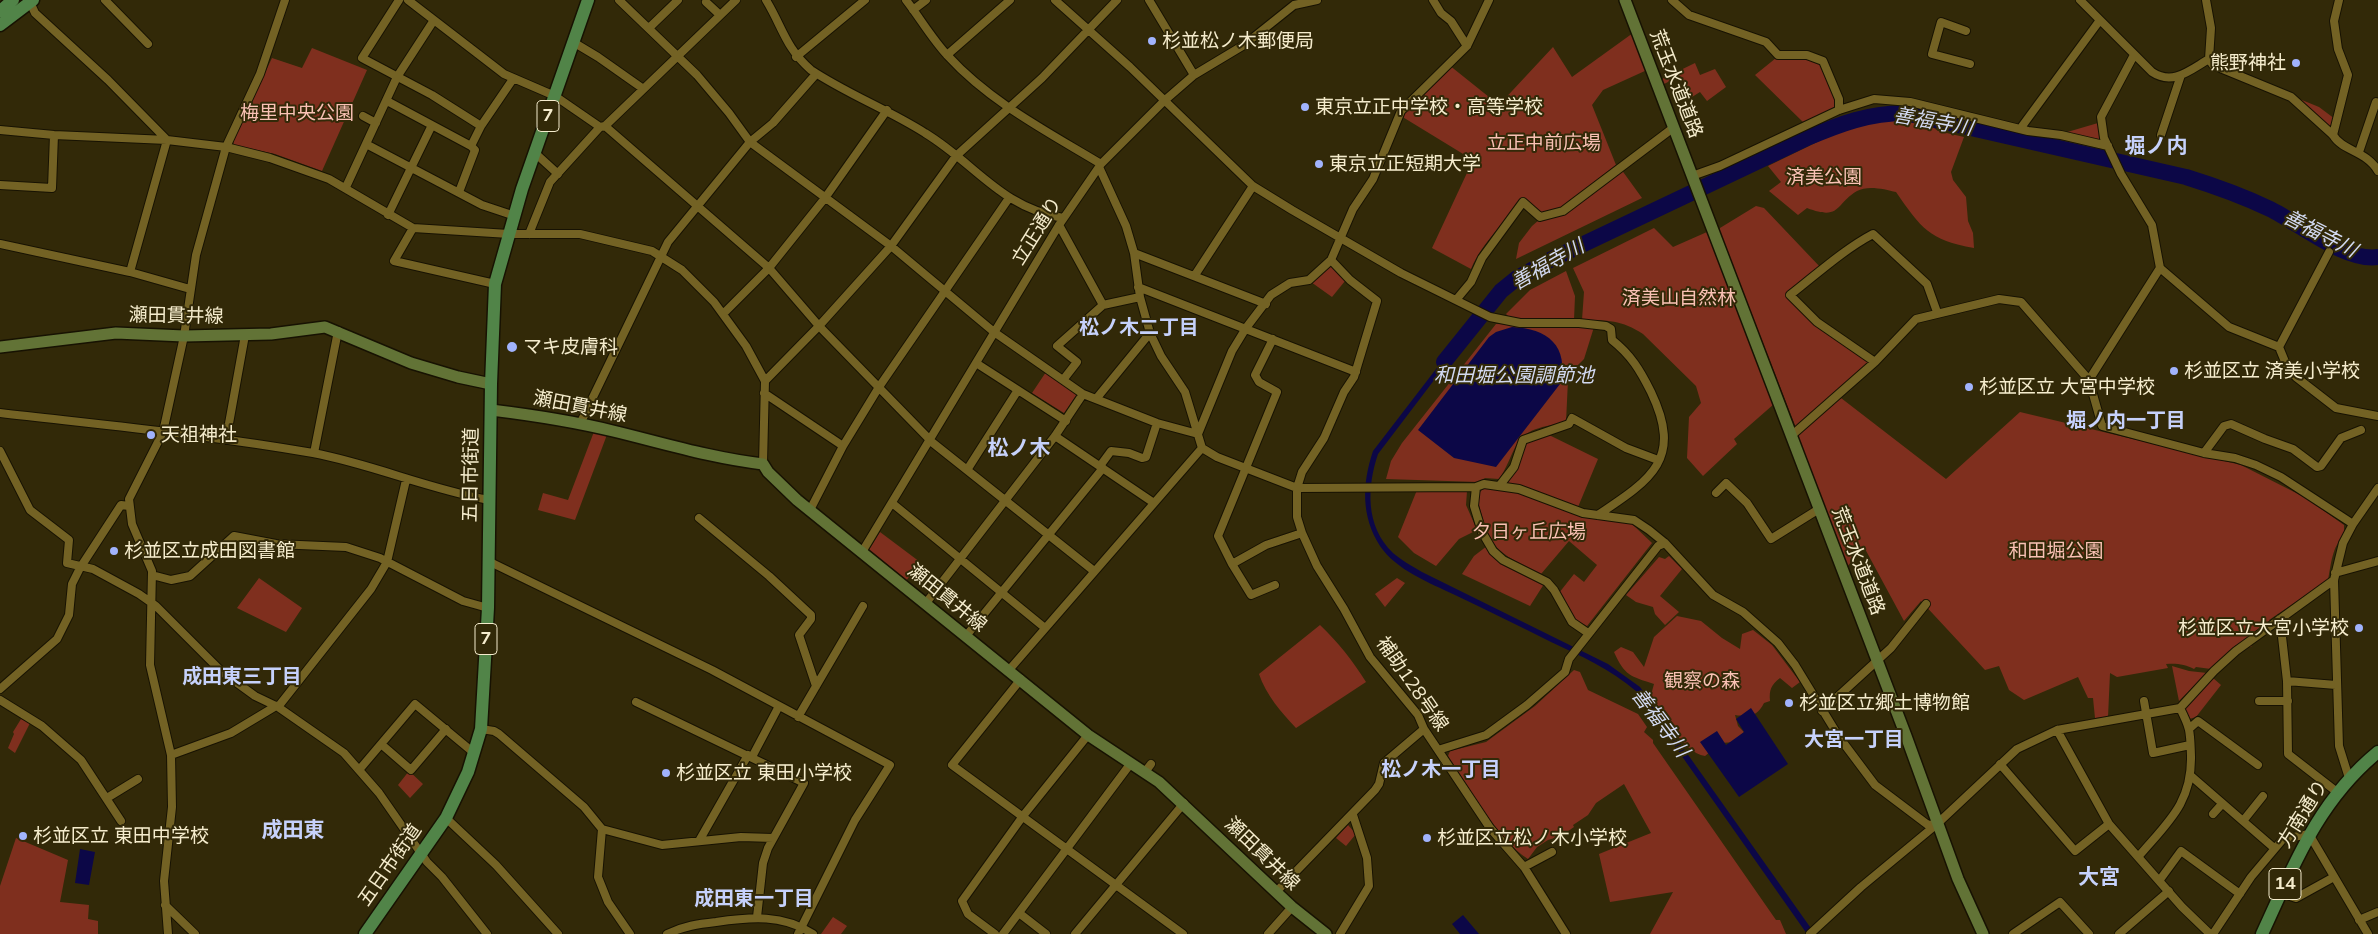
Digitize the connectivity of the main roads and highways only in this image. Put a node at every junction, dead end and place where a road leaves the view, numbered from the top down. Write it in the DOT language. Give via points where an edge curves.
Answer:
graph roads {
  1 [pos="588,0"];
  2 [pos="1625,0"];
  3 [pos="32,1"];
  4 [pos="0,25"];
  5 [pos="0,347"];
  6 [pos="491,384"];
  7 [pos="491,410"];
  8 [pos="2378,752"];
  9 [pos="365,934"];
  10 [pos="1326,934"];
  11 [pos="1983,934"];
  12 [pos="2262,934"];
  1 -- 6 [label="main road, 五日市街道 / 7" via="535,153 495,284"];
  2 -- 11 [label="main road, 荒玉水道道路" via="1958,879"];
  3 -- 4 [label="main road"];
  5 -- 6 [label="main road, 瀬田貫井線" via="116,333 184,336 271,334 324,327 411,363"];
  6 -- 7 [label="main road, 五日市街道 / 7"];
  7 -- 9 [label="main road, 五日市街道 / 7" via="488,608 481,730 468,772 446,818"];
  7 -- 10 [label="main road, 瀬田貫井線" via="580,424 730,460 763,464 785,490 1088,734 1131,762 1148,768 1292,907"];
  8 -- 12 [label="main road, 方南通り / 14" via="2337,792 2309,834"];
}
